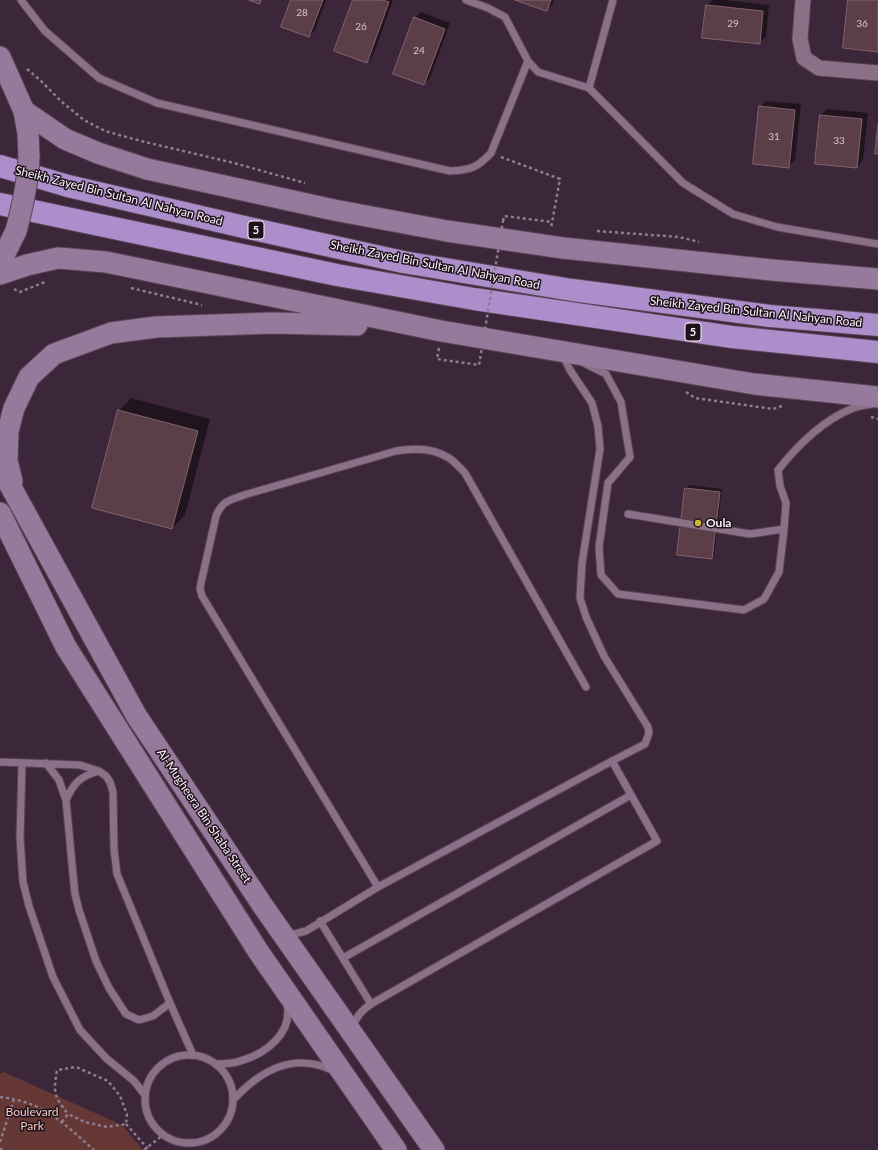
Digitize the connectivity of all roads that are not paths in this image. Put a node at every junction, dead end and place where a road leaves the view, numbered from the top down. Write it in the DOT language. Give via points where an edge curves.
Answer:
graph roads {
  1 [pos="21,0"];
  2 [pos="466,0"];
  3 [pos="613,0"];
  4 [pos="803,0"];
  5 [pos="0,57"];
  6 [pos="528,61"];
  7 [pos="878,73"];
  8 [pos="589,88"];
  9 [pos="24,111"];
  10 [pos="0,166"];
  11 [pos="0,204"];
  12 [pos="878,244"];
  13 [pos="0,263"];
  14 [pos="0,274"];
  15 [pos="878,279"];
  16 [pos="878,312"];
  17 [pos="770,316"];
  18 [pos="878,325"];
  19 [pos="732,337"];
  20 [pos="440,339"];
  21 [pos="561,352"];
  22 [pos="878,352"];
  23 [pos="878,364"];
  24 [pos="878,397"];
  25 [pos="878,403"];
  26 [pos="0,467"];
  27 [pos="17,497"];
  28 [pos="628,514"];
  29 [pos="1,516"];
  30 [pos="784,529"];
  31 [pos="586,687"];
  32 [pos="0,762"];
  33 [pos="612,762"];
  34 [pos="46,763"];
  35 [pos="22,764"];
  36 [pos="99,771"];
  37 [pos="631,795"];
  38 [pos="66,800"];
  39 [pos="378,887"];
  40 [pos="320,921"];
  41 [pos="280,929"];
  42 [pos="258,951"];
  43 [pos="342,958"];
  44 [pos="170,1003"];
  45 [pos="370,1004"];
  46 [pos="353,1035"];
  47 [pos="193,1055"];
  48 [pos="216,1064"];
  49 [pos="348,1081"];
  50 [pos="145,1095"];
  51 [pos="234,1099"];
  52 [pos="396,1150"];
  53 [pos="434,1150"];
  1 -- 6 [label="lane" via="45,31 99,78 157,103 450,171 464,170 481,164 491,153"];
  2 -- 6 [label="lane" via="505,17"];
  3 -- 8 [label="lane"];
  4 -- 7 [label="street" via="800,39 804,58 819,68"];
  5 -- 9 [label="main road"];
  6 -- 8 [label="lane" via="538,72"];
  8 -- 12 [label="lane" via="683,183 733,214 777,228"];
  9 -- 13 [label="main road, bridge" via="28,133 28,182 16,231"];
  9 -- 15 [label="main road" via="65,139 147,169 334,210 447,231 563,248"];
  10 -- 17 [label="highway, Sheikh Zayed Bin Sultan Al Nahyan Road / 5" via="68,186 403,262 572,290"];
  11 -- 19 [label="highway, Sheikh Zayed Bin Sultan Al Nahyan Road / 5" via="337,276"];
  14 -- 20 [label="main road" via="58,258 106,262"];
  16 -- 17 [label="highway"];
  17 -- 18 [label="highway, Sheikh Zayed Bin Sultan Al Nahyan Road / 5"];
  19 -- 22 [label="highway, Sheikh Zayed Bin Sultan Al Nahyan Road / 5"];
  19 -- 23 [label="highway"];
  20 -- 21 [label="main road"];
  20 -- 27 [label="main road" via="316,324 156,327 111,333 54,354 29,377 14,408 8,432 7,461"];
  21 -- 24 [label="main road" via="754,384"];
  21 -- 30 [label="lane" via="606,374 621,402 630,457 608,483 599,547 601,575 618,594 744,610 764,599 778,572"];
  21 -- 33 [label="lane" via="592,403 600,449 582,563 580,598 604,656 648,726 649,733 645,744"];
  25 -- 30 [label="lane" via="852,408 828,422 785,460 778,470 786,503"];
  26 -- 27 [label="main road, Al-Mugheera Bin Shaba Street"];
  27 -- 41 [label="main road, Al-Mugheera Bin Shaba Street" via="136,715"];
  28 -- 30 [label="lane" via="750,534"];
  29 -- 42 [label="main road, Al-Mugheera Bin Shaba Street" via="66,647"];
  31 -- 39 [label="lane" via="465,473 450,458 437,452 418,449 396,451 244,495 221,505 200,583 202,596"];
  32 -- 35 [label="lane"];
  33 -- 37 [label="lane"];
  33 -- 39 [label="lane"];
  34 -- 35 [label="lane"];
  34 -- 36 [label="lane" via="80,765"];
  34 -- 38 [label="lane" via="59,780"];
  35 -- 50 [label="lane" via="20,838 23,882 53,977 80,1030 106,1058 134,1081"];
  36 -- 38 [label="lane" via="77,781"];
  36 -- 44 [label="lane" via="110,782 113,792 117,874"];
  37 -- 43 [label="lane"];
  37 -- 45 [label="lane" via="657,841"];
  38 -- 44 [label="lane" via="78,905 96,961 108,988 126,1014 139,1020 153,1016"];
  39 -- 40 [label="lane"];
  40 -- 41 [label="lane" via="294,934"];
  40 -- 43 [label="lane"];
  41 -- 46 [label="main road, Al-Mugheera Bin Shaba Street"];
  42 -- 48 [label="lane" via="286,1000 287,1022 275,1042 256,1054 241,1061"];
  42 -- 49 [label="main road, Al-Mugheera Bin Shaba Street"];
  43 -- 45 [label="lane"];
  44 -- 47 [label="lane"];
  45 -- 46 [label="lane" via="356,1019"];
  46 -- 53 [label="main road, Al-Mugheera Bin Shaba Street"];
  47 -- 48 [label="lane"];
  47 -- 50 [label="lane" via="170,1059 160,1065 147,1084"];
  48 -- 51 [label="lane" via="229,1079"];
  49 -- 51 [label="lane" via="334,1070 321,1065 294,1062 281,1065 256,1078"];
  49 -- 52 [label="main road, Al-Mugheera Bin Shaba Street"];
  50 -- 51 [label="lane" via="148,1118 155,1128 163,1136 181,1143 199,1143 221,1130 231,1116"];
}
